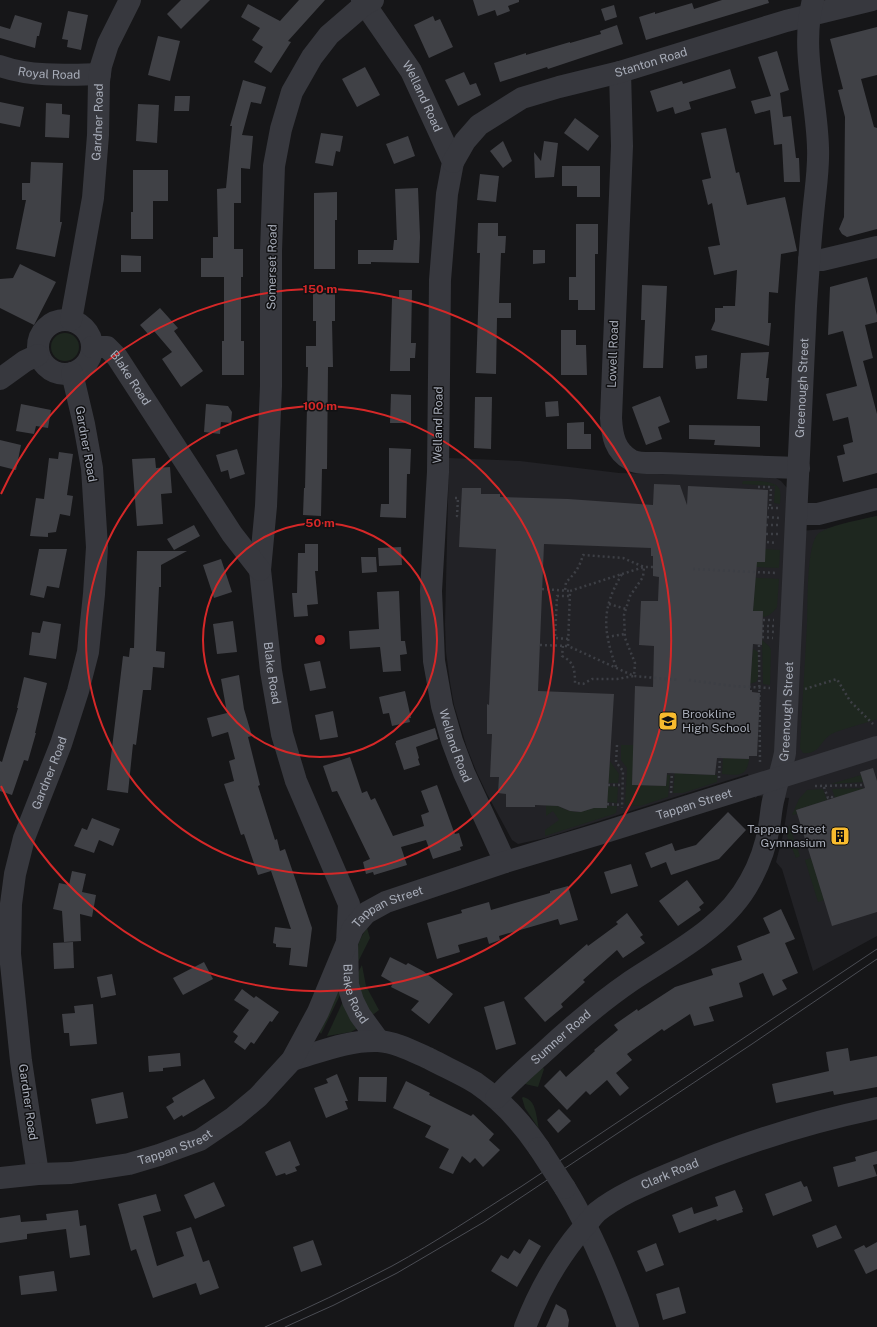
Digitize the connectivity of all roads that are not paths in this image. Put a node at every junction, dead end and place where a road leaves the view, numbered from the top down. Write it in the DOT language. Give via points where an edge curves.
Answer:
graph roads {
  1 [pos="130,0"];
  2 [pos="872,0"];
  3 [pos="367,1"];
  4 [pos="812,7"];
  5 [pos="0,66"];
  6 [pos="620,72"];
  7 [pos="100,74"];
  8 [pos="452,162"];
  9 [pos="877,247"];
  10 [pos="809,260"];
  11 [pos="71,320"];
  12 [pos="92,347"];
  13 [pos="38,355"];
  14 [pos="72,373"];
  15 [pos="0,379"];
  16 [pos="799,468"];
  17 [pos="877,499"];
  18 [pos="784,516"];
  19 [pos="260,570"];
  20 [pos="877,747"];
  21 [pos="770,773"];
  22 [pos="505,862"];
  23 [pos="346,942"];
  24 [pos="379,1041"];
  25 [pos="292,1060"];
  26 [pos="496,1098"];
  27 [pos="877,1108"];
  28 [pos="38,1174"];
  29 [pos="0,1178"];
  30 [pos="586,1225"];
  31 [pos="526,1327"];
  32 [pos="628,1327"];
  1 -- 7 [label="street, Gardner Road" via="108,44"];
  2 -- 4 [label="street, Stanton Road"];
  3 -- 8 [label="street, Welland Road" via="411,71"];
  3 -- 19 [label="street, Somerset Road" via="329,35 312,57 292,92 280,129 274,166 271,386 266,506"];
  4 -- 6 [label="street, Stanton Road"];
  4 -- 10 [label="street, Greenough Street" via="808,56 818,150"];
  5 -- 7 [label="street, Royal Road" via="42,73"];
  6 -- 8 [label="street, Stanton Road" via="522,98 479,125"];
  6 -- 16 [label="street, Lowell Road" via="622,146 611,418 615,445 632,461"];
  7 -- 11 [label="street, Gardner Road" via="93,198"];
  8 -- 22 [label="street, Welland Road" via="440,280 438,472 431,591 434,661 442,706 452,741"];
  9 -- 10 [label="street" via="822,260"];
  10 -- 16 [label="street, Greenough Street"];
  11 -- 12 [label="street" via="86,330 91,338"];
  11 -- 13 [label="street" via="62,319 46,327 40,334"];
  12 -- 14 [label="street" via="87,363"];
  12 -- 19 [label="street, Blake Road" via="107,347 117,357 232,534"];
  13 -- 14 [label="street" via="45,366 55,372"];
  13 -- 15 [label="street" via="24,360"];
  14 -- 28 [label="street, Gardner Road" via="92,468 97,547 88,652 61,744 24,838 11,904 11,960"];
  16 -- 18 [label="street, Greenough Street"];
  17 -- 18 [label="street" via="818,514"];
  18 -- 21 [label="street, Greenough Street" via="785,753"];
  19 -- 23 [label="street, Blake Road" via="271,671 282,734 296,781 349,904"];
  20 -- 21 [label="street, Tappan Street"];
  21 -- 22 [label="street, Tappan Street" via="599,834"];
  21 -- 26 [label="street, Sumner Road" via="774,797 764,846 750,881 734,904 698,938 630,982 584,1018 518,1075"];
  22 -- 23 [label="street, Tappan Street" via="376,906 360,920"];
  23 -- 24 [label="street, Blake Road" via="348,985 353,1001 362,1019"];
  23 -- 25 [label="street, Tappan Street" via="318,1012"];
  24 -- 25 [label="street, Blake Road" via="342,1044"];
  24 -- 26 [label="street, Blake Road" via="426,1057 474,1082"];
  25 -- 28 [label="street, Tappan Street" via="249,1105 200,1140 129,1164 71,1173"];
  26 -- 30 [label="street, bridge" via="539,1148"];
  27 -- 30 [label="street, Clark Road" via="785,1132 672,1173 597,1212"];
  28 -- 29 [label="street, Tappan Street"];
  30 -- 31 [label="street, Clark Road" via="574,1238 543,1286"];
  30 -- 32 [label="street"];
}
